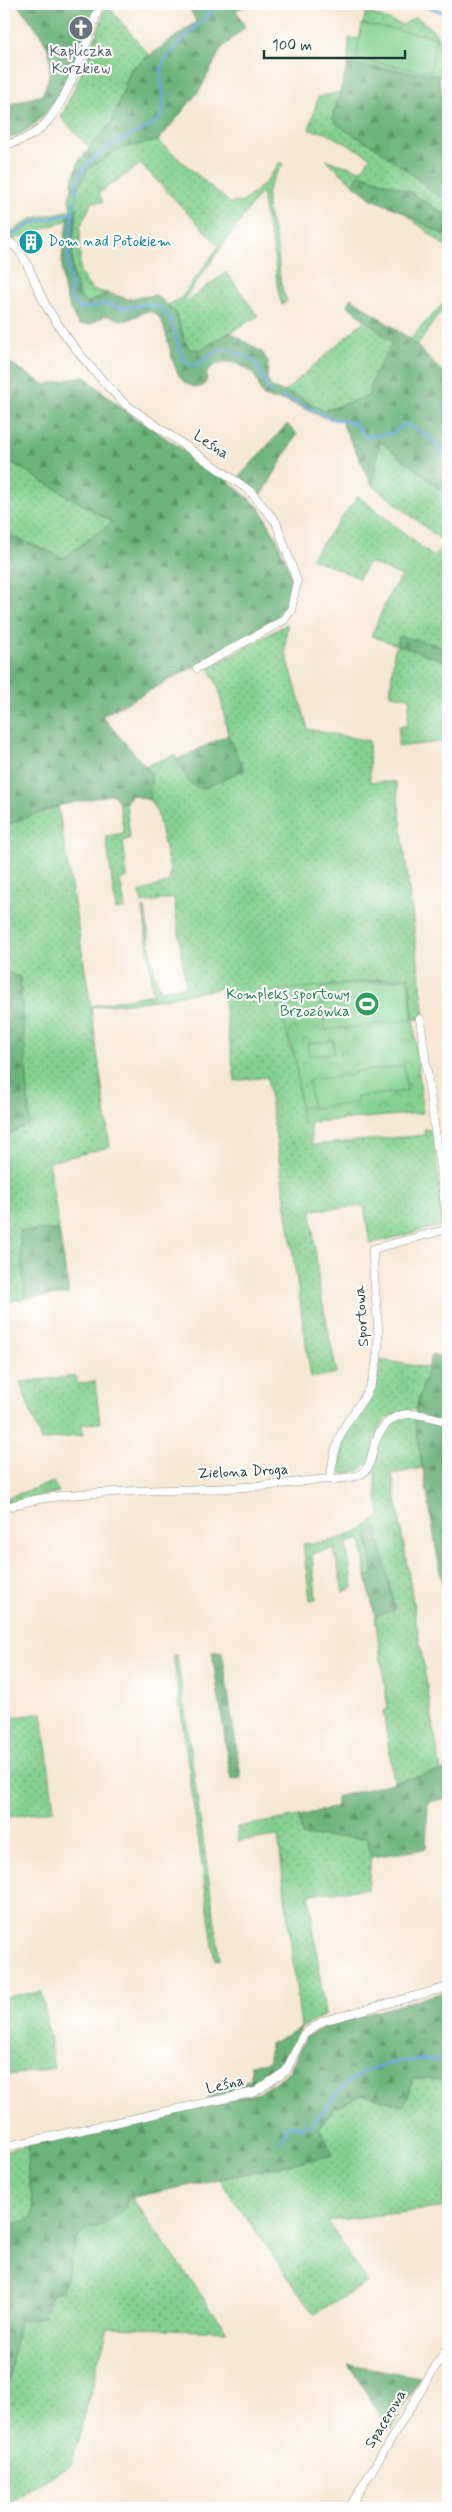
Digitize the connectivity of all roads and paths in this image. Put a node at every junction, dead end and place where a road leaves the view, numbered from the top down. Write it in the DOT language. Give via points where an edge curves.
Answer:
graph roads {
  1 [pos="100,4"];
  2 [pos="4,145"];
  3 [pos="4,238"];
  4 [pos="197,668"];
  5 [pos="420,1018"];
  6 [pos="448,1229"];
  7 [pos="448,1422"];
  8 [pos="330,1478"];
  9 [pos="4,1508"];
  10 [pos="448,1987"];
  11 [pos="4,2147"];
  12 [pos="448,2346"];
  13 [pos="349,2508"];
  1 -- 2 [label="street" via="77,66 46,123 33,134"];
  3 -- 4 [label="street, Leśna" via="21,252 47,308 108,387 125,404 250,490 276,522 297,581 291,610 284,620 268,630"];
  5 -- 6 [label="street"];
  6 -- 8 [label="street, Sportowa" via="373,1249 372,1276 379,1342 377,1363 366,1396 343,1430"];
  7 -- 8 [label="street, Zielona Droga" via="419,1413 394,1418 380,1433 370,1464 360,1475"];
  8 -- 9 [label="street, Zielona Droga" via="288,1484 94,1492"];
  10 -- 11 [label="street, Leśna" via="323,2021 303,2035 286,2071 256,2092"];
  12 -- 13 [label="street, Spacerowa"];
}
